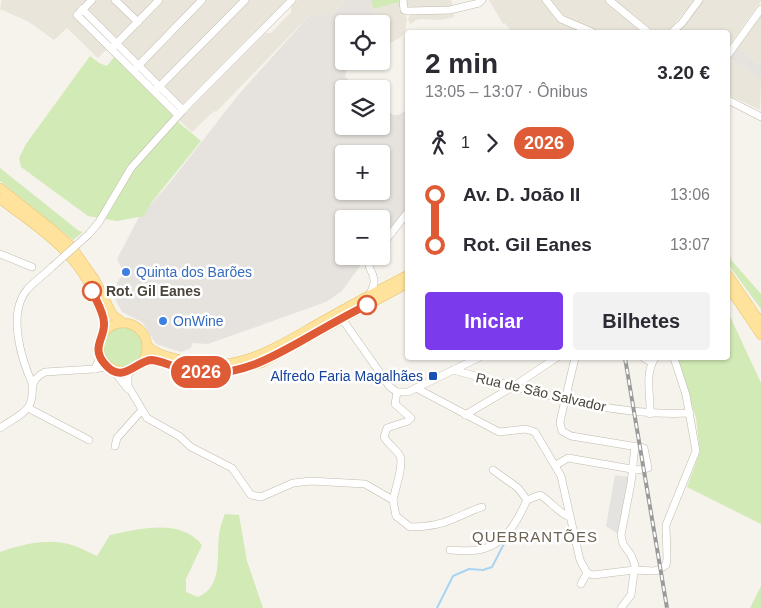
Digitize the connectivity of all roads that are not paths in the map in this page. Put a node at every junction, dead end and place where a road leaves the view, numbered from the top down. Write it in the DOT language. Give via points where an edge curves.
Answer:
graph roads {
  1 [pos="92,0"];
  2 [pos="115,0"];
  3 [pos="159,0"];
  4 [pos="202,0"];
  5 [pos="245,0"];
  6 [pos="292,0"];
  7 [pos="403,0"];
  8 [pos="482,0"];
  9 [pos="546,0"];
  10 [pos="609,0"];
  11 [pos="699,0"];
  12 [pos="761,9"];
  13 [pos="80,12"];
  14 [pos="138,22"];
  15 [pos="587,30"];
  16 [pos="646,30"];
  17 [pos="674,30"];
  18 [pos="117,43"];
  19 [pos="111,49"];
  20 [pos="730,52"];
  21 [pos="139,65"];
  22 [pos="133,71"];
  23 [pos="157,89"];
  24 [pos="730,101"];
  25 [pos="180,112"];
  26 [pos="761,117"];
  27 [pos="0,188"];
  28 [pos="0,199"];
  29 [pos="405,216"];
  30 [pos="390,235"];
  31 [pos="0,254"];
  32 [pos="368,265"];
  33 [pos="32,267"];
  34 [pos="405,277"];
  35 [pos="730,277"];
  36 [pos="374,278"];
  37 [pos="405,284"];
  38 [pos="389,285"];
  39 [pos="730,289"];
  40 [pos="369,296"];
  41 [pos="340,316"];
  42 [pos="123,322"];
  43 [pos="761,324"];
  44 [pos="102,334"];
  45 [pos="761,335"];
  46 [pos="147,344"];
  47 [pos="100,357"];
  48 [pos="474,360"];
  49 [pos="553,360"];
  50 [pos="575,360"];
  51 [pos="653,360"];
  52 [pos="675,360"];
  53 [pos="142,363"];
  54 [pos="94,369"];
  55 [pos="111,369"];
  56 [pos="132,370"];
  57 [pos="453,370"];
  58 [pos="32,383"];
  59 [pos="514,386"];
  60 [pos="416,388"];
  61 [pos="397,392"];
  62 [pos="131,393"];
  63 [pos="565,399"];
  64 [pos="28,408"];
  65 [pos="142,410"];
  66 [pos="690,413"];
  67 [pos="650,414"];
  68 [pos="465,415"];
  69 [pos="1,426"];
  70 [pos="89,440"];
  71 [pos="114,446"];
  72 [pos="635,446"];
  73 [pos="556,466"];
  74 [pos="632,469"];
  75 [pos="493,470"];
  76 [pos="393,500"];
  77 [pos="526,500"];
  78 [pos="482,507"];
  79 [pos="570,517"];
  80 [pos="450,550"];
  81 [pos="634,570"];
  82 [pos="587,573"];
  83 [pos="581,584"];
  84 [pos="620,608"];
  1 -- 13 [label="street"];
  2 -- 14 [label="street"];
  3 -- 14 [label="street"];
  4 -- 21 [label="street"];
  5 -- 23 [label="street"];
  6 -- 25 [label="street"];
  7 -- 8 [label="street" via="404,10 409,11 450,10"];
  9 -- 15 [label="street" via="560,19"];
  10 -- 16 [label="street"];
  11 -- 17 [label="street"];
  12 -- 20 [label="street"];
  13 -- 18 [label="street"];
  13 -- 19 [label="street"];
  14 -- 18 [label="street"];
  18 -- 19 [label="street"];
  18 -- 21 [label="street"];
  19 -- 22 [label="street"];
  21 -- 22 [label="street"];
  21 -- 23 [label="street"];
  22 -- 23 [label="street"];
  23 -- 25 [label="street"];
  24 -- 26 [label="street"];
  25 -- 58 [label="street, bridge" via="130,168 89,234 26,291 18,306 16,321"];
  27 -- 42 [label="main road" via="71,246 96,280 112,314"];
  28 -- 44 [label="main road" via="48,235 71,258 87,280 104,320"];
  29 -- 30 [label="street"];
  31 -- 33 [label="street"];
  32 -- 36 [label="street"];
  34 -- 38 [label="main road"];
  35 -- 43 [label="main road"];
  36 -- 38 [label="street"];
  36 -- 40 [label="street"];
  37 -- 41 [label="main road"];
  38 -- 40 [label="main road"];
  39 -- 45 [label="main road"];
  40 -- 41 [label="main road"];
  41 -- 46 [label="main road" via="258,357 227,364 207,366 184,362 156,353"];
  41 -- 53 [label="main road" via="261,363 228,372 206,373 152,360"];
  41 -- 61 [label="street" via="390,387"];
  42 -- 44 [label="main road"];
  42 -- 46 [label="main road" via="137,327"];
  44 -- 47 [label="main road" via="98,349"];
  46 -- 53 [label="main road"];
  47 -- 54 [label="street"];
  47 -- 55 [label="main road"];
  48 -- 57 [label="street"];
  49 -- 59 [label="street"];
  50 -- 63 [label="street"];
  51 -- 67 [label="street" via="649,373"];
  52 -- 66 [label="street"];
  53 -- 56 [label="main road"];
  54 -- 55 [label="street"];
  54 -- 58 [label="street" via="45,372"];
  55 -- 56 [label="main road" via="119,372"];
  55 -- 62 [label="street"];
  56 -- 62 [label="street" via="127,380"];
  57 -- 59 [label="street, Rua de São Salvador"];
  57 -- 60 [label="street"];
  58 -- 64 [label="street"];
  59 -- 63 [label="street, Rua de São Salvador"];
  59 -- 68 [label="street"];
  60 -- 61 [label="street"];
  60 -- 68 [label="street"];
  61 -- 76 [label="street" via="395,404 411,418 387,428 384,437 401,461"];
  62 -- 65 [label="street"];
  63 -- 67 [label="street, Rua de São Salvador" via="590,406"];
  63 -- 72 [label="street" via="560,423 562,432"];
  64 -- 69 [label="street"];
  64 -- 70 [label="street"];
  65 -- 71 [label="street" via="116,438"];
  65 -- 76 [label="street" via="153,423 179,436 191,448 232,468 246,489 256,497 293,482 311,481 365,484"];
  66 -- 67 [label="street, Rua de São Salvador"];
  66 -- 81 [label="street" via="696,451 666,525 666,565 654,571"];
  68 -- 73 [label="street" via="500,432 531,429"];
  72 -- 74 [label="street"];
  72 -- 74 [label="street" via="644,448 648,468"];
  73 -- 74 [label="street" via="568,458"];
  73 -- 79 [label="street"];
  74 -- 81 [label="street" via="621,535 634,560"];
  75 -- 77 [label="street" via="518,488"];
  76 -- 78 [label="street" via="396,516 410,527 448,521"];
  77 -- 79 [label="street" via="540,495"];
  77 -- 80 [label="street" via="512,529 491,546 475,551"];
  79 -- 82 [label="street" via="580,560"];
  81 -- 82 [label="street"];
  81 -- 84 [label="street" via="632,594"];
  82 -- 83 [label="street"];
}
